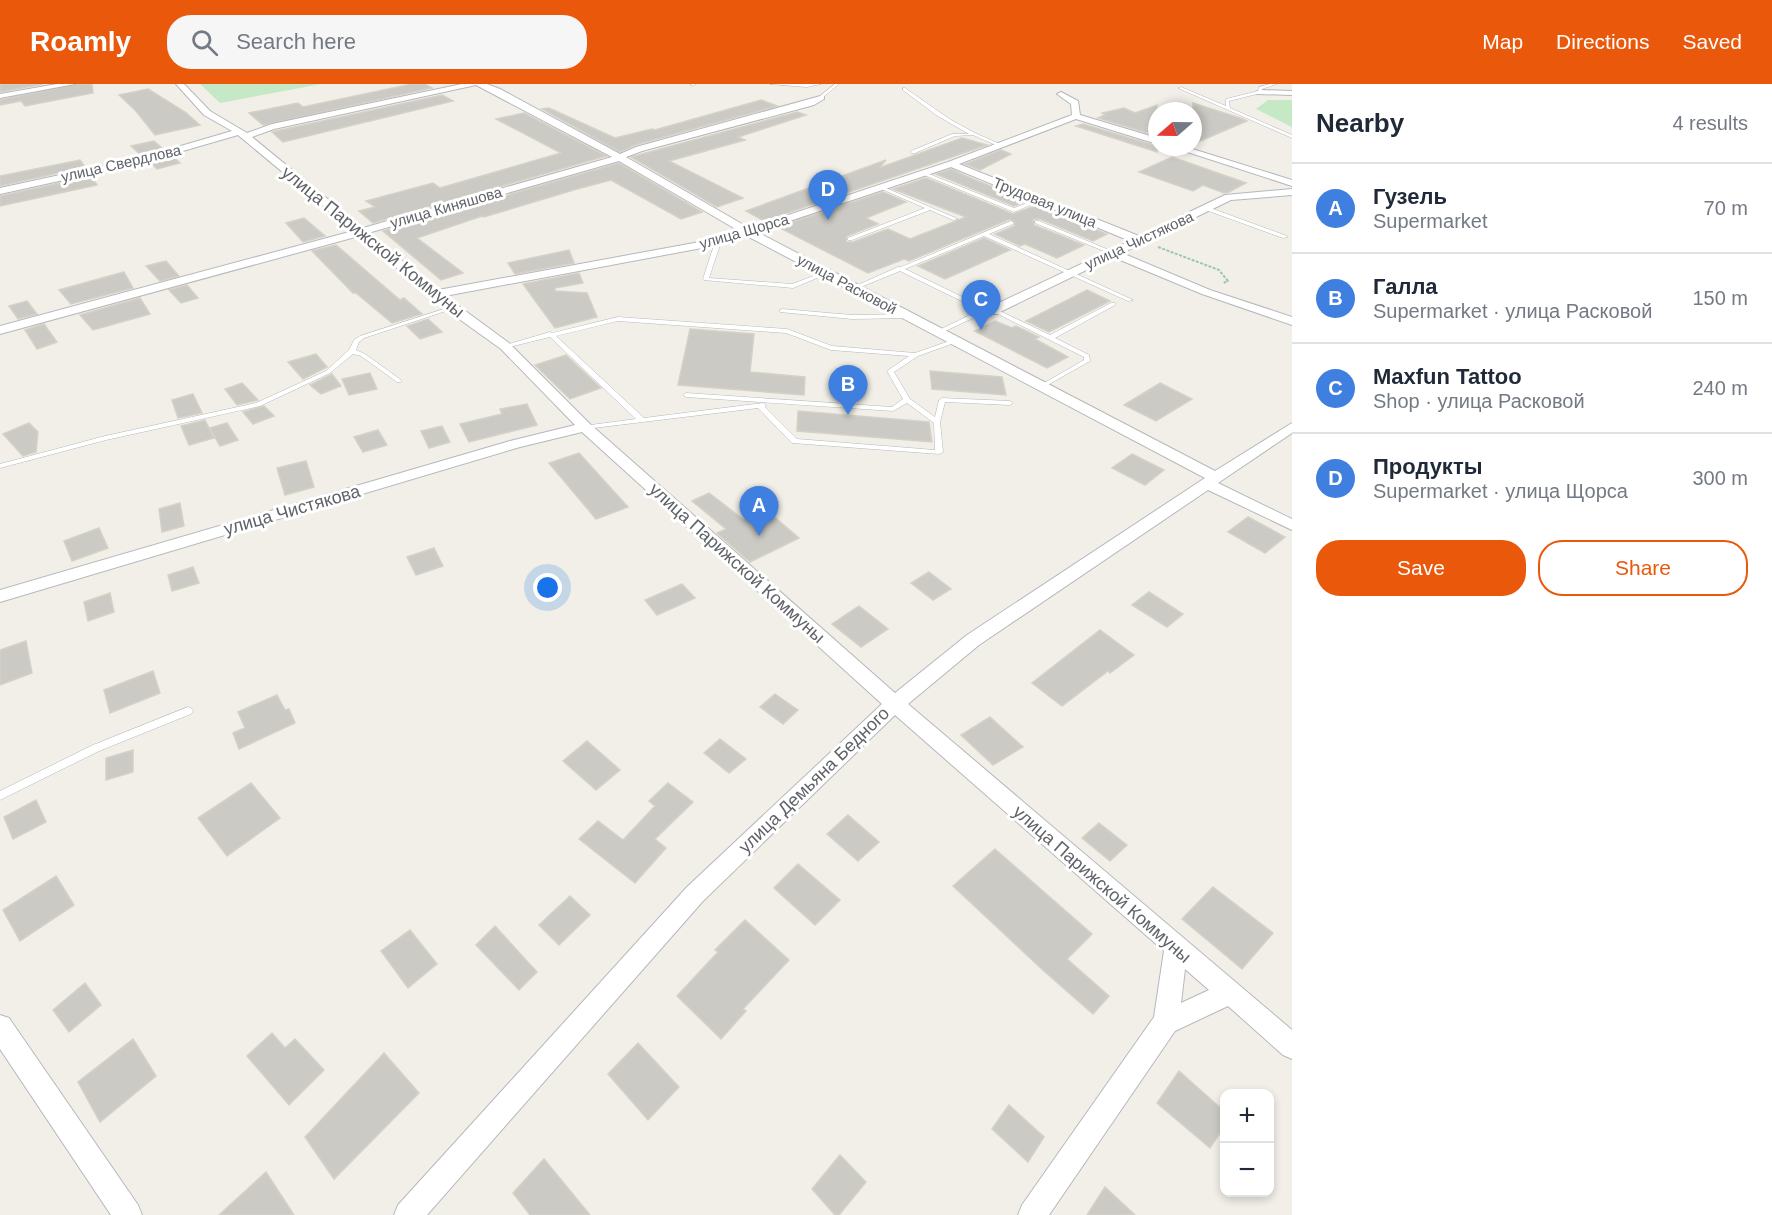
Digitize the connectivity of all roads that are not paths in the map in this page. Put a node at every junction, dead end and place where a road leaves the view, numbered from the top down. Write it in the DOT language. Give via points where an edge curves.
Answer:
graph roads {
  1 [pos="71,84"];
  2 [pos="180,84"];
  3 [pos="474,84"];
  4 [pos="480,84"];
  5 [pos="772,84"];
  6 [pos="819,84"];
  7 [pos="837,84"];
  8 [pos="1275,84"];
  9 [pos="1180,88"];
  10 [pos="904,89"];
  11 [pos="1260,92"];
  12 [pos="1292,93"];
  13 [pos="1061,94"];
  14 [pos="0,96"];
  15 [pos="821,97"];
  16 [pos="1228,108"];
  17 [pos="1076,116"];
  18 [pos="243,134"];
  19 [pos="971,135"];
  20 [pos="1292,137"];
  21 [pos="1148,138"];
  22 [pos="1000,145"];
  23 [pos="913,152"];
  24 [pos="1202,155"];
  25 [pos="619,157"];
  26 [pos="951,164"];
  27 [pos="924,173"];
  28 [pos="1292,183"];
  29 [pos="881,187"];
  30 [pos="0,190"];
  31 [pos="1292,192"];
  32 [pos="1275,193"];
  33 [pos="1292,199"];
  34 [pos="1040,200"];
  35 [pos="930,208"];
  36 [pos="1205,208"];
  37 [pos="955,219"];
  38 [pos="1037,222"];
  39 [pos="1011,223"];
  40 [pos="360,232"];
  41 [pos="748,232"];
  42 [pos="984,234"];
  43 [pos="1285,237"];
  44 [pos="850,239"];
  45 [pos="1138,240"];
  46 [pos="718,242"];
  47 [pos="1111,252"];
  48 [pos="898,268"];
  49 [pos="826,273"];
  50 [pos="1070,273"];
  51 [pos="854,288"];
  52 [pos="436,294"];
  53 [pos="1130,300"];
  54 [pos="1113,304"];
  55 [pos="452,308"];
  56 [pos="988,311"];
  57 [pos="783,312"];
  58 [pos="909,316"];
  59 [pos="1292,321"];
  60 [pos="0,330"];
  61 [pos="939,332"];
  62 [pos="550,334"];
  63 [pos="1051,337"];
  64 [pos="955,341"];
  65 [pos="505,346"];
  66 [pos="352,351"];
  67 [pos="916,355"];
  68 [pos="399,381"];
  69 [pos="1042,387"];
  70 [pos="686,395"];
  71 [pos="907,400"];
  72 [pos="790,402"];
  73 [pos="1010,403"];
  74 [pos="760,406"];
  75 [pos="642,420"];
  76 [pos="937,422"];
  77 [pos="585,427"];
  78 [pos="1292,427"];
  79 [pos="0,466"];
  80 [pos="1212,481"];
  81 [pos="1292,525"];
  82 [pos="0,596"];
  83 [pos="894,704"];
  84 [pos="188,711"];
  85 [pos="0,796"];
  86 [pos="1176,948"];
  87 [pos="1229,993"];
  88 [pos="1166,1022"];
  89 [pos="0,1027"];
  90 [pos="1292,1046"];
  91 [pos="128,1215"];
  92 [pos="408,1215"];
  93 [pos="1032,1215"];
  1 -- 14 [label="street"];
  2 -- 18 [label="street, улица Парижской Коммуны" via="207,113"];
  3 -- 18 [label="street, улица Свердлова"];
  4 -- 25 [label="street, улица Расковой"];
  5 -- 6 [label="lane"];
  7 -- 15 [label="lane"];
  8 -- 11 [label="lane" via="1260,88"];
  9 -- 16 [label="lane"];
  10 -- 19 [label="lane" via="936,115"];
  11 -- 12 [label="street"];
  11 -- 16 [label="lane" via="1227,100"];
  13 -- 17 [label="street" via="1075,103"];
  15 -- 25 [label="street, улица Киняшова"];
  16 -- 20 [label="lane"];
  17 -- 21 [label="street"];
  17 -- 22 [label="street, улица Щорса"];
  18 -- 30 [label="street, улица Свердлова"];
  18 -- 40 [label="street, улица Парижской Коммуны"];
  19 -- 22 [label="lane"];
  19 -- 23 [label="lane" via="954,135"];
  22 -- 26 [label="street, улица Щорса"];
  24 -- 28 [label="street"];
  25 -- 40 [label="street, улица Киняшова"];
  25 -- 41 [label="street, улица Расковой"];
  26 -- 27 [label="street, улица Щорса"];
  26 -- 34 [label="street, Трудовая улица"];
  27 -- 29 [label="street, улица Щорса"];
  27 -- 34 [label="lane" via="1014,210"];
  29 -- 35 [label="lane"];
  29 -- 41 [label="street, улица Щорса"];
  31 -- 32 [label="street, улица Чистякова"];
  32 -- 33 [label="street"];
  32 -- 36 [label="street, улица Чистякова" via="1239,195"];
  34 -- 45 [label="street, Трудовая улица"];
  35 -- 37 [label="lane"];
  35 -- 44 [label="lane"];
  36 -- 43 [label="lane"];
  36 -- 45 [label="street, улица Чистякова"];
  38 -- 47 [label="lane"];
  39 -- 42 [label="lane"];
  40 -- 52 [label="street, улица Парижской Коммуны"];
  40 -- 60 [label="street, улица Киняшова"];
  41 -- 46 [label="street, улица Щорса"];
  41 -- 49 [label="street, улица Расковой"];
  42 -- 48 [label="lane"];
  42 -- 50 [label="lane"];
  45 -- 47 [label="street, улица Чистякова"];
  46 -- 49 [label="lane" via="706,279 793,286"];
  46 -- 52 [label="street, улица Щорса"];
  47 -- 50 [label="street, улица Чистякова"];
  47 -- 59 [label="street" via="1206,292"];
  48 -- 51 [label="lane"];
  48 -- 56 [label="lane"];
  49 -- 51 [label="street, улица Расковой"];
  50 -- 53 [label="lane"];
  50 -- 56 [label="street, улица Чистякова"];
  51 -- 58 [label="street, улица Расковой"];
  52 -- 55 [label="street, улица Парижской Коммуны"];
  54 -- 63 [label="lane"];
  55 -- 65 [label="street, улица Парижской Коммуны"];
  55 -- 66 [label="lane" via="362,337"];
  56 -- 61 [label="lane"];
  56 -- 63 [label="lane"];
  57 -- 58 [label="lane"];
  58 -- 61 [label="street, улица Расковой"];
  61 -- 64 [label="street, улица Расковой"];
  62 -- 65 [label="lane"];
  62 -- 67 [label="lane" via="618,319 788,331 831,348"];
  62 -- 75 [label="lane"];
  63 -- 69 [label="lane" via="1089,359"];
  64 -- 67 [label="lane"];
  64 -- 69 [label="street, улица Расковой"];
  65 -- 77 [label="street, улица Парижской Коммуны"];
  66 -- 68 [label="lane"];
  66 -- 79 [label="lane" via="328,372 258,405 105,438"];
  67 -- 71 [label="lane" via="890,371"];
  69 -- 80 [label="street, улица Расковой"];
  70 -- 72 [label="lane"];
  71 -- 72 [label="lane" via="893,409"];
  71 -- 76 [label="lane"];
  72 -- 74 [label="lane"];
  73 -- 76 [label="lane" via="942,400"];
  74 -- 75 [label="lane"];
  74 -- 76 [label="lane" via="795,441 939,452"];
  75 -- 77 [label="lane"];
  77 -- 82 [label="street, улица Чистякова" via="515,444"];
  77 -- 83 [label="street, улица Парижской Коммуны"];
  78 -- 80 [label="street, улица Демьяна Бедного"];
  80 -- 81 [label="street, улица Расковой"];
  80 -- 83 [label="street, улица Демьяна Бедного" via="973,640"];
  83 -- 86 [label="street, улица Парижской Коммуны"];
  83 -- 92 [label="street, улица Демьяна Бедного" via="695,894"];
  84 -- 85 [label="lane" via="96,748"];
  86 -- 87 [label="street, улица Парижской Коммуны"];
  86 -- 88 [label="street"];
  87 -- 88 [label="street"];
  87 -- 90 [label="street, улица Парижской Коммуны"];
  88 -- 93 [label="street"];
  89 -- 91 [label="street"];
}
